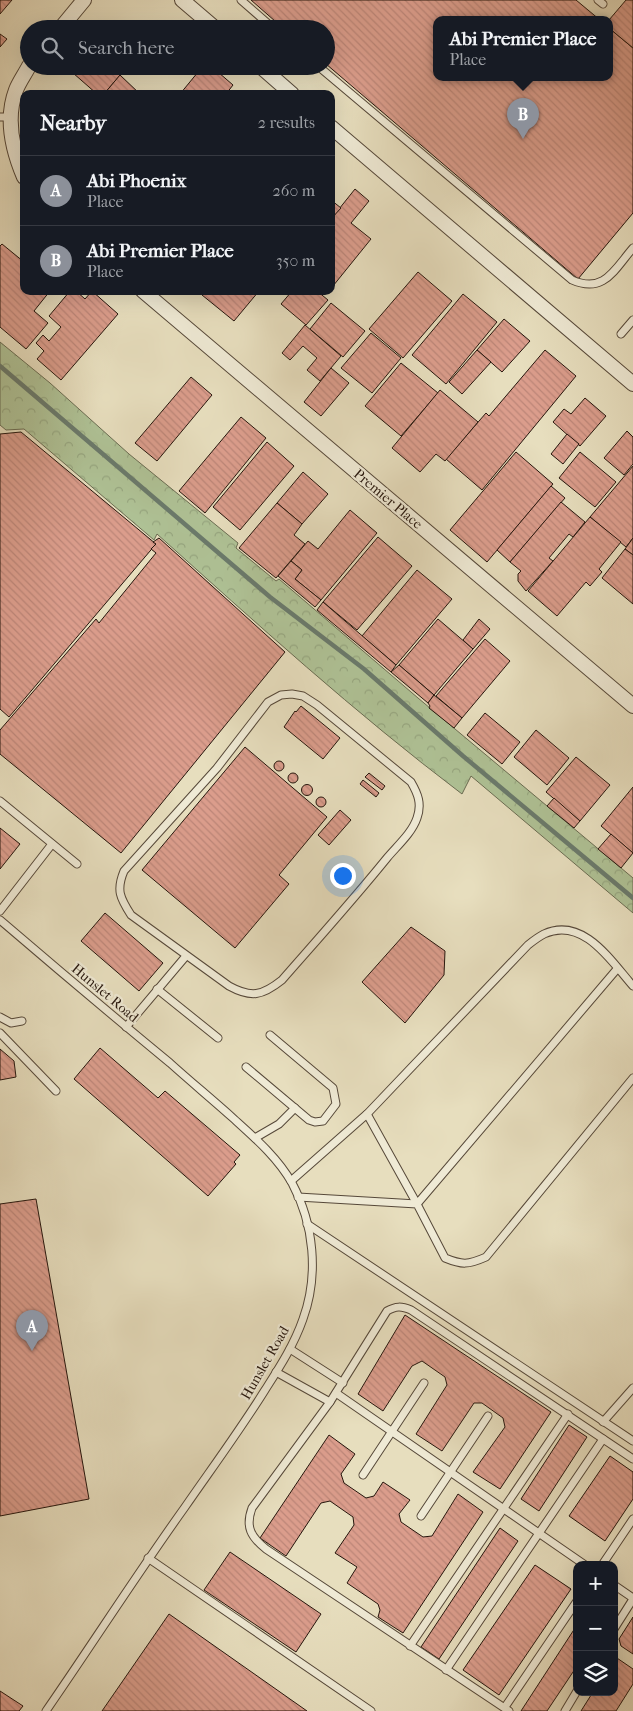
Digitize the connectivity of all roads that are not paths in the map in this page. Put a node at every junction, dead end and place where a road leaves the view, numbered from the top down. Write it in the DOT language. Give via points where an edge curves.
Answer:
graph roads {
  1 [pos="84,0"];
  2 [pos="182,0"];
  3 [pos="241,0"];
  4 [pos="67,20"];
  5 [pos="205,20"];
  6 [pos="264,20"];
  7 [pos="24,75"];
  8 [pos="270,75"];
  9 [pos="329,75"];
  10 [pos="287,90"];
  11 [pos="5,117"];
  12 [pos="335,130"];
  13 [pos="20,167"];
  14 [pos="633,248"];
  15 [pos="148,295"];
  16 [pos="633,320"];
  17 [pos="621,334"];
  18 [pos="633,384"];
  19 [pos="633,706"];
  20 [pos="0,801"];
  21 [pos="52,844"];
  22 [pos="77,864"];
  23 [pos="0,911"];
  24 [pos="0,920"];
  25 [pos="186,956"];
  26 [pos="617,968"];
  27 [pos="633,986"];
  28 [pos="158,989"];
  29 [pos="0,1017"];
  30 [pos="22,1021"];
  31 [pos="126,1027"];
  32 [pos="0,1033"];
  33 [pos="270,1035"];
  34 [pos="218,1038"];
  35 [pos="246,1067"];
  36 [pos="633,1078"];
  37 [pos="56,1091"];
  38 [pos="294,1108"];
  39 [pos="367,1114"];
  40 [pos="256,1138"];
  41 [pos="291,1181"];
  42 [pos="298,1197"];
  43 [pos="418,1204"];
  44 [pos="307,1224"];
  45 [pos="290,1349"];
  46 [pos="276,1372"];
  47 [pos="342,1383"];
  48 [pos="424,1383"];
  49 [pos="633,1388"];
  50 [pos="336,1393"];
  51 [pos="330,1402"];
  52 [pos="568,1414"];
  53 [pos="488,1416"];
  54 [pos="603,1422"];
  55 [pos="392,1432"];
  56 [pos="603,1439"];
  57 [pos="633,1442"];
  58 [pos="633,1459"];
  59 [pos="450,1472"];
  60 [pos="363,1475"];
  61 [pos="504,1509"];
  62 [pos="421,1516"];
  63 [pos="633,1519"];
  64 [pos="539,1533"];
  65 [pos="148,1558"];
  66 [pos="579,1561"];
  67 [pos="605,1561"];
  68 [pos="618,1588"];
  69 [pos="633,1598"];
  70 [pos="574,1606"];
  71 [pos="618,1622"];
  72 [pos="410,1646"];
  73 [pos="446,1670"];
  74 [pos="574,1696"];
  75 [pos="507,1709"];
  76 [pos="46,1711"];
  77 [pos="371,1711"];
  78 [pos="565,1711"];
  1 -- 4 [label="street"];
  2 -- 5 [label="street"];
  3 -- 6 [label="lane"];
  7 -- 11 [label="street"];
  8 -- 10 [label="street"];
  9 -- 14 [label="lane" via="572,280 592,285 602,282"];
  11 -- 13 [label="street"];
  12 -- 18 [label="street"];
  15 -- 19 [label="street, Premier Place"];
  16 -- 17 [label="lane"];
  20 -- 21 [label="lane"];
  21 -- 22 [label="lane"];
  21 -- 23 [label="lane"];
  24 -- 31 [label="lane, Hunslet Road"];
  25 -- 25 [label="lane" via="240,992 250,994 270,990 375,873 416,820 418,795 411,782 302,696 281,695 268,702 217,768 124,871 120,892 131,915"];
  25 -- 28 [label="lane"];
  26 -- 27 [label="lane"];
  26 -- 39 [label="lane" via="592,940 575,931 544,934 528,945"];
  26 -- 43 [label="lane"];
  28 -- 31 [label="lane"];
  28 -- 34 [label="lane"];
  29 -- 30 [label="lane" via="11,1023"];
  31 -- 40 [label="lane, Hunslet Road"];
  32 -- 37 [label="lane"];
  33 -- 38 [label="lane" via="333,1088 336,1104 323,1122 309,1120"];
  35 -- 38 [label="lane"];
  36 -- 43 [label="lane" via="486,1257 460,1264 445,1258"];
  38 -- 40 [label="lane" via="279,1124"];
  39 -- 41 [label="lane"];
  39 -- 43 [label="lane"];
  40 -- 41 [label="lane, Hunslet Road"];
  41 -- 42 [label="lane, Hunslet Road"];
  42 -- 43 [label="lane"];
  42 -- 44 [label="lane, Hunslet Road"];
  44 -- 45 [label="lane, Hunslet Road" via="313,1252 312,1284 304,1319"];
  44 -- 54 [label="lane"];
  45 -- 46 [label="lane, Hunslet Road"];
  45 -- 47 [label="lane"];
  46 -- 51 [label="lane"];
  46 -- 65 [label="lane, Hunslet Road"];
  47 -- 50 [label="lane"];
  47 -- 52 [label="lane" via="387,1311 401,1306"];
  48 -- 55 [label="lane"];
  49 -- 54 [label="lane"];
  50 -- 51 [label="lane"];
  50 -- 55 [label="lane"];
  51 -- 72 [label="lane" via="252,1508 249,1526 253,1537 266,1549"];
  52 -- 56 [label="lane"];
  52 -- 61 [label="lane"];
  53 -- 59 [label="lane"];
  54 -- 57 [label="lane"];
  55 -- 59 [label="lane"];
  55 -- 60 [label="lane"];
  56 -- 58 [label="lane"];
  56 -- 64 [label="lane"];
  59 -- 61 [label="lane"];
  59 -- 62 [label="lane"];
  61 -- 64 [label="lane"];
  61 -- 72 [label="lane"];
  63 -- 67 [label="lane"];
  64 -- 66 [label="lane"];
  64 -- 73 [label="lane"];
  65 -- 76 [label="lane, Hunslet Road"];
  65 -- 77 [label="lane"];
  68 -- 69 [label="lane"];
  69 -- 71 [label="lane"];
  70 -- 75 [label="lane"];
  72 -- 73 [label="lane"];
  73 -- 75 [label="lane"];
  74 -- 78 [label="lane"];
}
